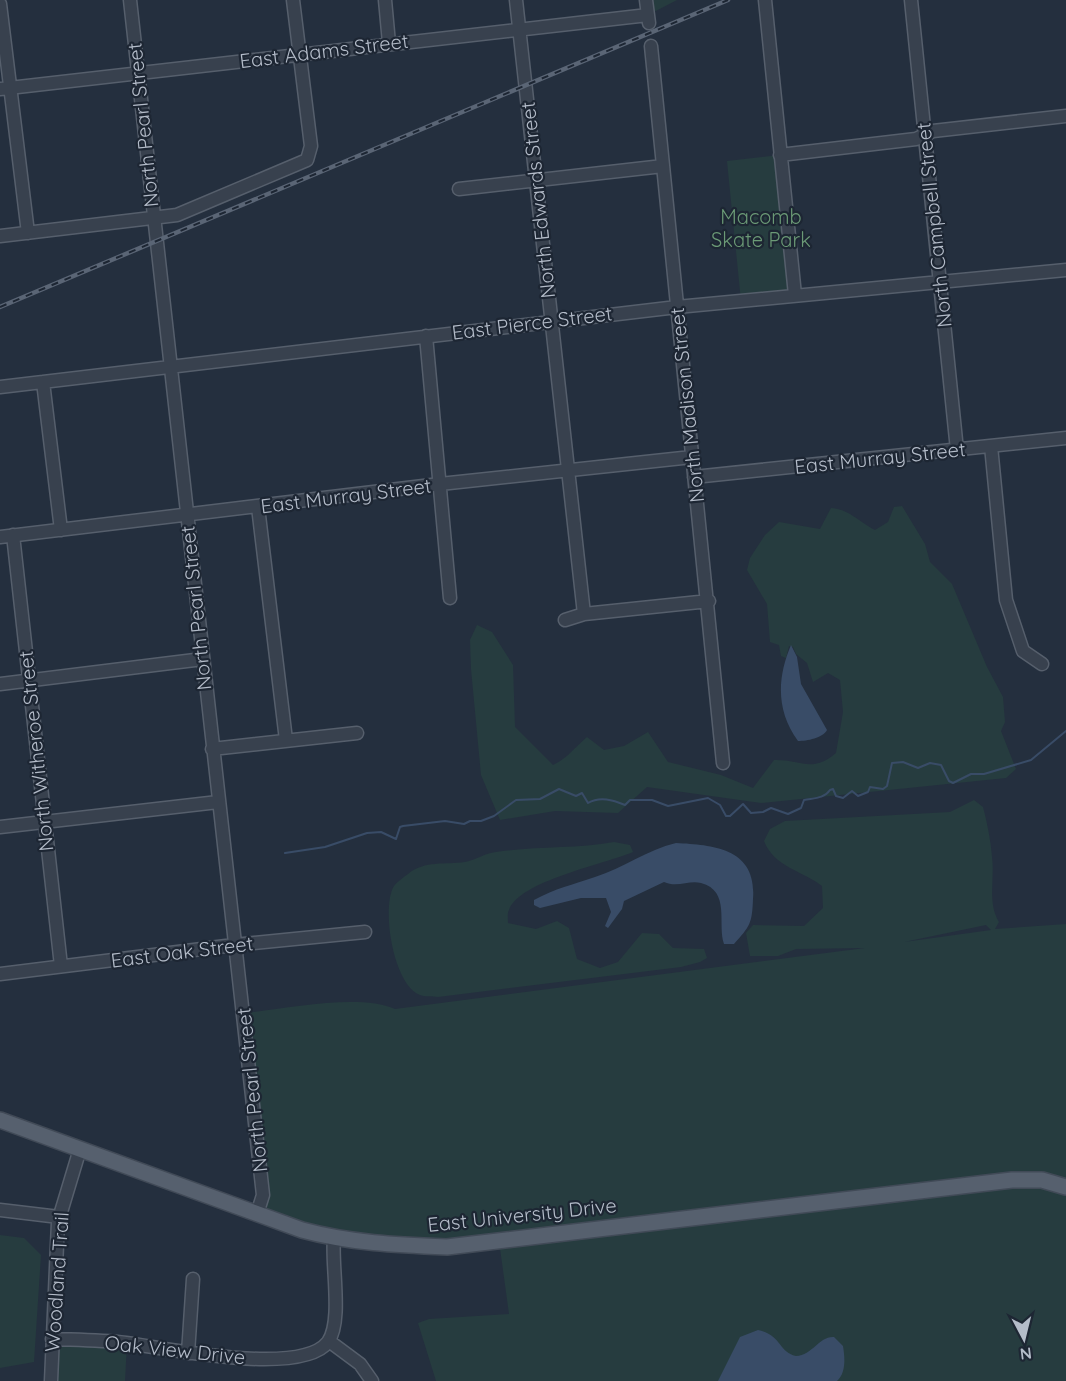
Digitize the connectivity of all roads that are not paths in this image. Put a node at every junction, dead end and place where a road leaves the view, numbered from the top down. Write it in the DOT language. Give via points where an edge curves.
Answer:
graph roads {
  1 [pos="130,0"];
  2 [pos="293,0"];
  3 [pos="385,0"];
  4 [pos="516,0"];
  5 [pos="646,0"];
  6 [pos="765,0"];
  7 [pos="911,0"];
  8 [pos="0,4"];
  9 [pos="520,28"];
  10 [pos="389,43"];
  11 [pos="651,46"];
  12 [pos="299,54"];
  13 [pos="138,73"];
  14 [pos="5,88"];
  15 [pos="1066,116"];
  16 [pos="925,135"];
  17 [pos="780,155"];
  18 [pos="663,166"];
  19 [pos="536,180"];
  20 [pos="459,189"];
  21 [pos="153,218"];
  22 [pos="28,233"];
  23 [pos="0,236"];
  24 [pos="1066,270"];
  25 [pos="939,281"];
  26 [pos="795,295"];
  27 [pos="677,307"];
  28 [pos="551,321"];
  29 [pos="426,336"];
  30 [pos="170,367"];
  31 [pos="43,382"];
  32 [pos="0,387"];
  33 [pos="1066,438"];
  34 [pos="991,446"];
  35 [pos="957,450"];
  36 [pos="692,457"];
  37 [pos="568,471"];
  38 [pos="694,477"];
  39 [pos="440,484"];
  40 [pos="258,507"];
  41 [pos="186,515"];
  42 [pos="61,530"];
  43 [pos="6,536"];
  44 [pos="450,598"];
  45 [pos="709,601"];
  46 [pos="584,614"];
  47 [pos="565,620"];
  48 [pos="203,659"];
  49 [pos="1042,664"];
  50 [pos="28,681"];
  51 [pos="0,684"];
  52 [pos="357,733"];
  53 [pos="286,740"];
  54 [pos="212,749"];
  55 [pos="723,763"];
  56 [pos="218,802"];
  57 [pos="44,822"];
  58 [pos="0,828"];
  59 [pos="365,932"];
  60 [pos="234,945"];
  61 [pos="61,966"];
  62 [pos="0,974"];
  63 [pos="0,1120"];
  64 [pos="80,1149"];
  65 [pos="1066,1187"];
  66 [pos="0,1210"];
  67 [pos="257,1214"];
  68 [pos="59,1217"];
  69 [pos="334,1238"];
  70 [pos="193,1279"];
  71 [pos="52,1339"];
  72 [pos="329,1341"];
  73 [pos="188,1353"];
  74 [pos="51,1381"];
  75 [pos="372,1381"];
  1 -- 13 [label="street, North Pearl Street"];
  2 -- 12 [label="street"];
  3 -- 10 [label="street"];
  4 -- 9 [label="street, North Edwards Street"];
  5 -- 9 [label="street, East Adams Street" via="648,19"];
  6 -- 17 [label="street"];
  7 -- 16 [label="street, North Campbell Street"];
  8 -- 14 [label="street"];
  9 -- 10 [label="street, East Adams Street"];
  9 -- 19 [label="street, North Edwards Street"];
  10 -- 12 [label="street, East Adams Street"];
  11 -- 18 [label="street, North Madison Street"];
  12 -- 13 [label="street, East Adams Street"];
  12 -- 21 [label="street" via="311,146 307,160 185,212"];
  13 -- 14 [label="street, East Adams Street"];
  13 -- 21 [label="street, North Pearl Street"];
  14 -- 22 [label="street"];
  15 -- 16 [label="street"];
  16 -- 17 [label="street"];
  16 -- 25 [label="street, North Campbell Street"];
  17 -- 26 [label="street"];
  18 -- 19 [label="street"];
  18 -- 27 [label="street, North Madison Street"];
  19 -- 20 [label="street"];
  19 -- 28 [label="street, North Edwards Street"];
  21 -- 22 [label="street"];
  21 -- 30 [label="street, North Pearl Street"];
  22 -- 23 [label="street"];
  24 -- 25 [label="street, East Pierce Street"];
  25 -- 26 [label="street, East Pierce Street"];
  25 -- 35 [label="street, North Campbell Street"];
  26 -- 27 [label="street, East Pierce Street"];
  27 -- 28 [label="street, East Pierce Street"];
  27 -- 36 [label="street, North Madison Street"];
  28 -- 29 [label="street, East Pierce Street"];
  28 -- 37 [label="street, North Edwards Street"];
  29 -- 30 [label="street, East Pierce Street"];
  29 -- 39 [label="street"];
  30 -- 31 [label="street, East Pierce Street"];
  30 -- 41 [label="street, North Pearl Street"];
  31 -- 32 [label="street, East Pierce Street"];
  31 -- 42 [label="street"];
  33 -- 34 [label="street, East Murray Street"];
  34 -- 35 [label="street, East Murray Street"];
  34 -- 49 [label="street" via="1006,600 1023,651"];
  35 -- 38 [label="street, East Murray Street"];
  36 -- 37 [label="street, East Murray Street"];
  36 -- 38 [label="street, North Madison Street"];
  37 -- 39 [label="street, East Murray Street"];
  37 -- 46 [label="street, North Edwards Street"];
  38 -- 45 [label="street, North Madison Street"];
  39 -- 40 [label="street, East Murray Street"];
  39 -- 44 [label="street"];
  40 -- 41 [label="street, East Murray Street"];
  40 -- 53 [label="street"];
  41 -- 42 [label="street, East Murray Street"];
  41 -- 48 [label="street, North Pearl Street"];
  42 -- 43 [label="street, East Murray Street"];
  43 -- 50 [label="street, North Witheroe Street"];
  45 -- 46 [label="street"];
  45 -- 55 [label="street, North Madison Street"];
  46 -- 47 [label="street"];
  48 -- 50 [label="street"];
  48 -- 54 [label="street, North Pearl Street"];
  50 -- 51 [label="street"];
  50 -- 57 [label="street, North Witheroe Street"];
  52 -- 53 [label="street"];
  53 -- 54 [label="street"];
  54 -- 56 [label="street, North Pearl Street"];
  56 -- 57 [label="street"];
  56 -- 60 [label="street, North Pearl Street"];
  57 -- 58 [label="street"];
  57 -- 61 [label="street, North Witheroe Street"];
  59 -- 60 [label="street, East Oak Street"];
  60 -- 61 [label="street, East Oak Street"];
  60 -- 67 [label="street, North Pearl Street" via="263,1195"];
  61 -- 62 [label="street, East Oak Street"];
  63 -- 64 [label="main road, East University Drive"];
  64 -- 67 [label="main road, East University Drive"];
  64 -- 68 [label="street, Woodland Trail"];
  65 -- 69 [label="main road, East University Drive" via="1042,1180 1012,1180 447,1247 383,1245"];
  66 -- 68 [label="street"];
  67 -- 69 [label="main road, East University Drive"];
  68 -- 71 [label="street, Woodland Trail"];
  69 -- 72 [label="street" via="334,1326"];
  70 -- 73 [label="street"];
  71 -- 73 [label="street, Oak View Drive" via="127,1343"];
  71 -- 74 [label="street, Woodland Trail"];
  72 -- 73 [label="street, Oak View Drive" via="303,1355 231,1359"];
  72 -- 75 [label="street" via="360,1364"];
}
